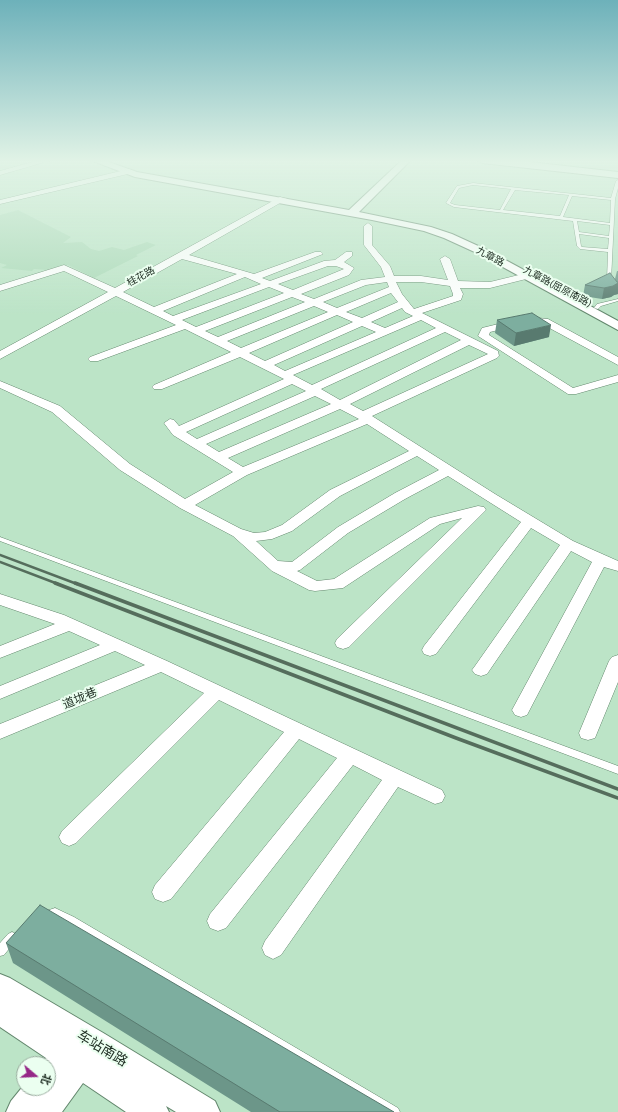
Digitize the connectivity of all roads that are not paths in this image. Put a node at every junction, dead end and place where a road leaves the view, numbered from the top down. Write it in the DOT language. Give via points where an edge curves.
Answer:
graph roads {
  1 [pos="260,212"];
  2 [pos="353,212"];
  3 [pos="509,212"];
  4 [pos="564,212"];
  5 [pos="613,212"];
  6 [pos="561,218"];
  7 [pos="575,220"];
  8 [pos="612,224"];
  9 [pos="368,226"];
  10 [pos="612,232"];
  11 [pos="618,232"];
  12 [pos="577,233"];
  13 [pos="611,237"];
  14 [pos="618,247"];
  15 [pos="611,249"];
  16 [pos="318,254"];
  17 [pos="349,254"];
  18 [pos="180,255"];
  19 [pos="445,259"];
  20 [pos="337,263"];
  21 [pos="249,276"];
  22 [pos="527,276"];
  23 [pos="618,279"];
  24 [pos="609,280"];
  25 [pos="270,284"];
  26 [pos="392,284"];
  27 [pos="455,284"];
  28 [pos="0,288"];
  29 [pos="116,291"];
  30 [pos="618,291"];
  31 [pos="291,293"];
  32 [pos="618,300"];
  33 [pos="314,303"];
  34 [pos="404,303"];
  35 [pos="596,308"];
  36 [pos="155,310"];
  37 [pos="339,313"];
  38 [pos="417,314"];
  39 [pos="174,320"];
  40 [pos="618,320"];
  41 [pos="363,323"];
  42 [pos="618,326"];
  43 [pos="191,328"];
  44 [pos="445,328"];
  45 [pos="384,331"];
  46 [pos="470,340"];
  47 [pos="218,341"];
  48 [pos="618,351"];
  49 [pos="242,353"];
  50 [pos="605,354"];
  51 [pos="0,356"];
  52 [pos="94,359"];
  53 [pos="618,362"];
  54 [pos="265,365"];
  55 [pos="289,377"];
  56 [pos="618,378"];
  57 [pos="0,384"];
  58 [pos="158,386"];
  59 [pos="314,390"];
  60 [pos="341,404"];
  61 [pos="366,417"];
  62 [pos="195,444"];
  63 [pos="418,451"];
  64 [pos="218,457"];
  65 [pos="448,471"];
  66 [pos="242,472"];
  67 [pos="185,505"];
  68 [pos="503,506"];
  69 [pos="478,510"];
  70 [pos="529,521"];
  71 [pos="236,532"];
  72 [pos="0,539"];
  73 [pos="568,544"];
  74 [pos="600,560"];
  75 [pos="274,566"];
  76 [pos="618,566"];
  77 [pos="0,599"];
  78 [pos="70,624"];
  79 [pos="342,643"];
  80 [pos="115,645"];
  81 [pos="430,650"];
  82 [pos="0,652"];
  83 [pos="618,661"];
  84 [pos="161,665"];
  85 [pos="481,670"];
  86 [pos="216,692"];
  87 [pos="0,694"];
  88 [pos="521,710"];
  89 [pos="296,730"];
  90 [pos="0,732"];
  91 [pos="588,733"];
  92 [pos="350,755"];
  93 [pos="618,770"];
  94 [pos="395,777"];
  95 [pos="435,796"];
  96 [pos="69,837"];
  97 [pos="163,892"];
  98 [pos="38,916"];
  99 [pos="218,921"];
  100 [pos="20,929"];
  101 [pos="274,948"];
  102 [pos="0,952"];
  103 [pos="0,988"];
  104 [pos="0,1010"];
  105 [pos="80,1050"];
  106 [pos="56,1072"];
  107 [pos="35,1096"];
  108 [pos="22,1112"];
  109 [pos="43,1112"];
  110 [pos="153,1112"];
  111 [pos="204,1112"];
  112 [pos="394,1112"];
  1 -- 18 [label="street, 桂花路"];
  2 -- 22 [label="street, 九章路" via="448,236"];
  2 -- 35 [label="street, 九章路(屈原南路)" via="407,222 450,234"];
  3 -- 6 [label="lane"];
  4 -- 6 [label="lane"];
  5 -- 8 [label="lane"];
  6 -- 7 [label="lane"];
  7 -- 8 [label="lane"];
  7 -- 12 [label="lane"];
  8 -- 10 [label="lane"];
  9 -- 26 [label="street" via="368,245 385,266"];
  10 -- 11 [label="lane"];
  10 -- 13 [label="lane"];
  12 -- 13 [label="lane"];
  12 -- 15 [label="lane" via="581,248"];
  13 -- 15 [label="lane"];
  14 -- 15 [label="lane"];
  15 -- 24 [label="lane"];
  16 -- 21 [label="street"];
  17 -- 20 [label="street"];
  18 -- 21 [label="street"];
  18 -- 29 [label="street, 桂花路"];
  19 -- 27 [label="street"];
  20 -- 25 [label="street" via="327,263"];
  20 -- 31 [label="street" via="349,268 346,273"];
  21 -- 25 [label="street"];
  21 -- 36 [label="street"];
  22 -- 27 [label="street" via="497,284"];
  22 -- 42 [label="street, 九章路"];
  23 -- 24 [label="lane"];
  24 -- 30 [label="lane"];
  25 -- 31 [label="street"];
  25 -- 39 [label="street"];
  26 -- 27 [label="street" via="432,280"];
  26 -- 33 [label="street" via="364,282"];
  26 -- 34 [label="street"];
  26 -- 37 [label="street"];
  27 -- 38 [label="street" via="457,298"];
  28 -- 29 [label="street" via="64,268"];
  29 -- 36 [label="street"];
  29 -- 51 [label="street, 桂花路"];
  31 -- 33 [label="street"];
  31 -- 43 [label="street"];
  32 -- 35 [label="lane"];
  33 -- 37 [label="street"];
  33 -- 47 [label="street"];
  34 -- 38 [label="street" via="409,310"];
  34 -- 41 [label="street"];
  35 -- 40 [label="street, 九章路(屈原南路)"];
  36 -- 39 [label="street"];
  37 -- 41 [label="street"];
  37 -- 49 [label="street"];
  38 -- 44 [label="street"];
  38 -- 45 [label="street"];
  39 -- 43 [label="street"];
  41 -- 45 [label="street"];
  41 -- 54 [label="street"];
  43 -- 47 [label="street"];
  43 -- 52 [label="street"];
  44 -- 46 [label="street"];
  44 -- 59 [label="street"];
  45 -- 55 [label="street"];
  46 -- 60 [label="street"];
  46 -- 61 [label="street" via="491,350 493,356"];
  47 -- 49 [label="street"];
  48 -- 50 [label="street"];
  49 -- 54 [label="street"];
  49 -- 58 [label="street"];
  50 -- 53 [label="street"];
  50 -- 56 [label="street" via="544,321 527,320 486,330 483,336 572,392"];
  54 -- 55 [label="street"];
  55 -- 59 [label="street"];
  55 -- 62 [label="street" via="173,428"];
  57 -- 67 [label="street" via="56,409 125,467"];
  59 -- 60 [label="street"];
  59 -- 62 [label="street"];
  60 -- 61 [label="street"];
  60 -- 64 [label="street"];
  61 -- 63 [label="street"];
  61 -- 66 [label="street"];
  62 -- 64 [label="street"];
  63 -- 65 [label="street"];
  63 -- 71 [label="street" via="334,493 287,528 267,536 254,537"];
  64 -- 66 [label="street"];
  65 -- 68 [label="street"];
  65 -- 75 [label="street" via="343,530 295,567"];
  66 -- 67 [label="street"];
  67 -- 71 [label="street"];
  68 -- 69 [label="street"];
  68 -- 70 [label="street"];
  69 -- 75 [label="street" via="435,521 338,584 315,586"];
  69 -- 79 [label="street"];
  70 -- 73 [label="street"];
  70 -- 81 [label="street"];
  71 -- 75 [label="street"];
  72 -- 93 [label="lane"];
  73 -- 74 [label="street"];
  73 -- 85 [label="street"];
  74 -- 76 [label="street"];
  74 -- 88 [label="street"];
  77 -- 78 [label="street"];
  78 -- 80 [label="street"];
  78 -- 82 [label="street"];
  80 -- 84 [label="street"];
  80 -- 87 [label="street"];
  83 -- 91 [label="street"];
  84 -- 86 [label="street"];
  84 -- 90 [label="street, 道垅巷"];
  86 -- 89 [label="street"];
  86 -- 96 [label="street"];
  89 -- 92 [label="street"];
  89 -- 97 [label="street"];
  92 -- 94 [label="street"];
  92 -- 99 [label="street"];
  94 -- 95 [label="street"];
  94 -- 101 [label="street"];
  98 -- 112 [label="lane" via="55,913 70,920"];
  100 -- 102 [label="lane"];
  103 -- 105 [label="street, 车站南路"];
  104 -- 105 [label="street, 车站南路"];
  105 -- 106 [label="street"];
  105 -- 109 [label="street"];
  105 -- 110 [label="street, 车站南路"];
  105 -- 111 [label="street, 车站南路"];
  107 -- 108 [label="street"];
}
